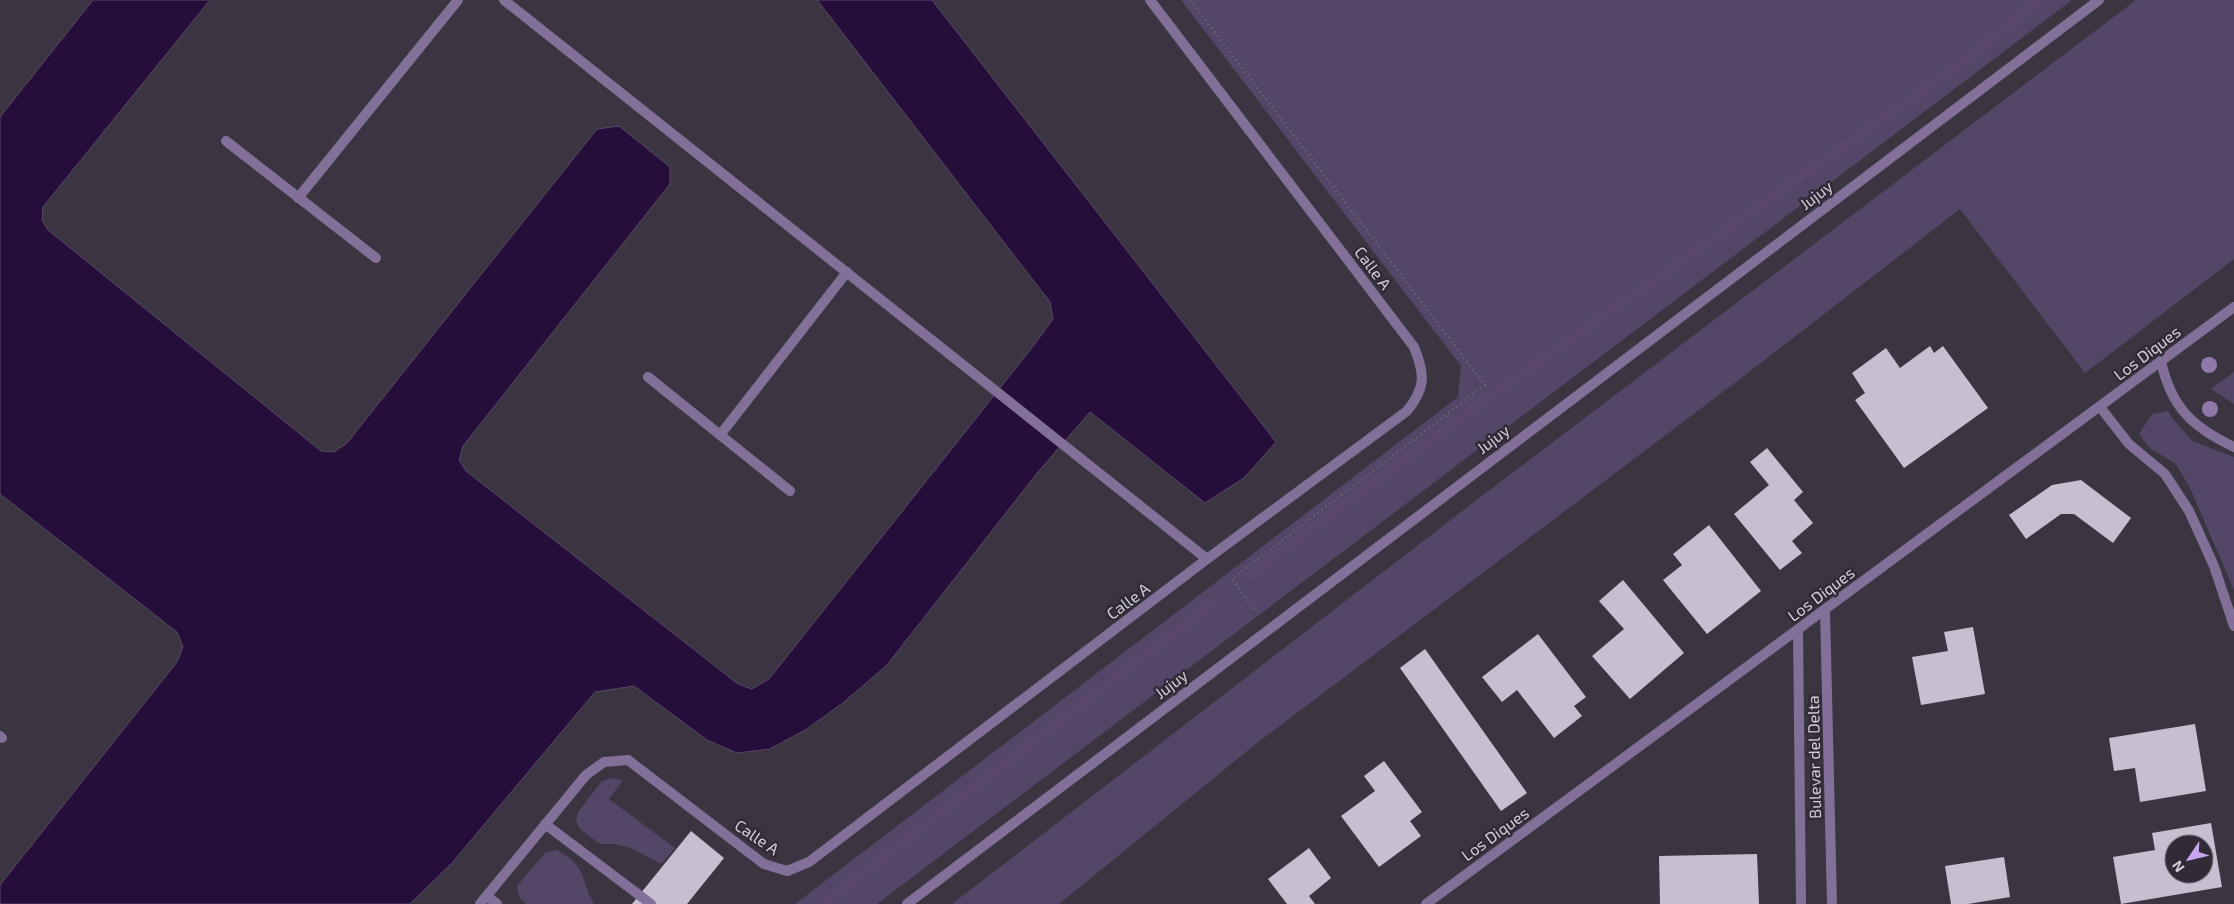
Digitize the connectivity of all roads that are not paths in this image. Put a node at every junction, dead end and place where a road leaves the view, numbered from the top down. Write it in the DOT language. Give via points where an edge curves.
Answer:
graph roads {
  1 [pos="458,0"];
  2 [pos="504,0"];
  3 [pos="1150,0"];
  4 [pos="2099,0"];
  5 [pos="226,141"];
  6 [pos="298,198"];
  7 [pos="376,258"];
  8 [pos="847,272"];
  9 [pos="2234,307"];
  10 [pos="2161,361"];
  11 [pos="648,378"];
  12 [pos="2100,406"];
  13 [pos="720,435"];
  14 [pos="2234,448"];
  15 [pos="790,491"];
  16 [pos="1207,559"];
  17 [pos="1825,610"];
  18 [pos="2234,626"];
  19 [pos="1798,631"];
  20 [pos="545,824"];
  21 [pos="483,900"];
  22 [pos="496,904"];
  23 [pos="651,904"];
  24 [pos="906,904"];
  25 [pos="1426,904"];
  26 [pos="1801,904"];
  27 [pos="1832,904"];
  1 -- 6 [label="street"];
  2 -- 8 [label="street"];
  3 -- 16 [label="street, Calle A" via="1414,347 1422,379 1418,397 1407,411"];
  4 -- 24 [label="street, Jujuy"];
  5 -- 6 [label="street"];
  6 -- 7 [label="street"];
  8 -- 13 [label="street"];
  8 -- 16 [label="street"];
  9 -- 10 [label="street, Los Diques"];
  10 -- 12 [label="street, Los Diques"];
  10 -- 14 [label="street" via="2174,400 2191,422"];
  11 -- 13 [label="street"];
  12 -- 17 [label="street, Los Diques"];
  12 -- 18 [label="street" via="2129,444 2165,474 2189,511 2214,566"];
  13 -- 15 [label="street"];
  16 -- 20 [label="street, Calle A" via="809,862 787,871 764,864 628,760 604,762 586,775"];
  17 -- 19 [label="street, Los Diques"];
  17 -- 27 [label="street, Bulevar del Delta"];
  19 -- 25 [label="street, Los Diques"];
  19 -- 26 [label="street, Bulevar del Delta"];
  20 -- 21 [label="street, Calle A"];
  20 -- 23 [label="street"];
  21 -- 22 [label="street"];
}
